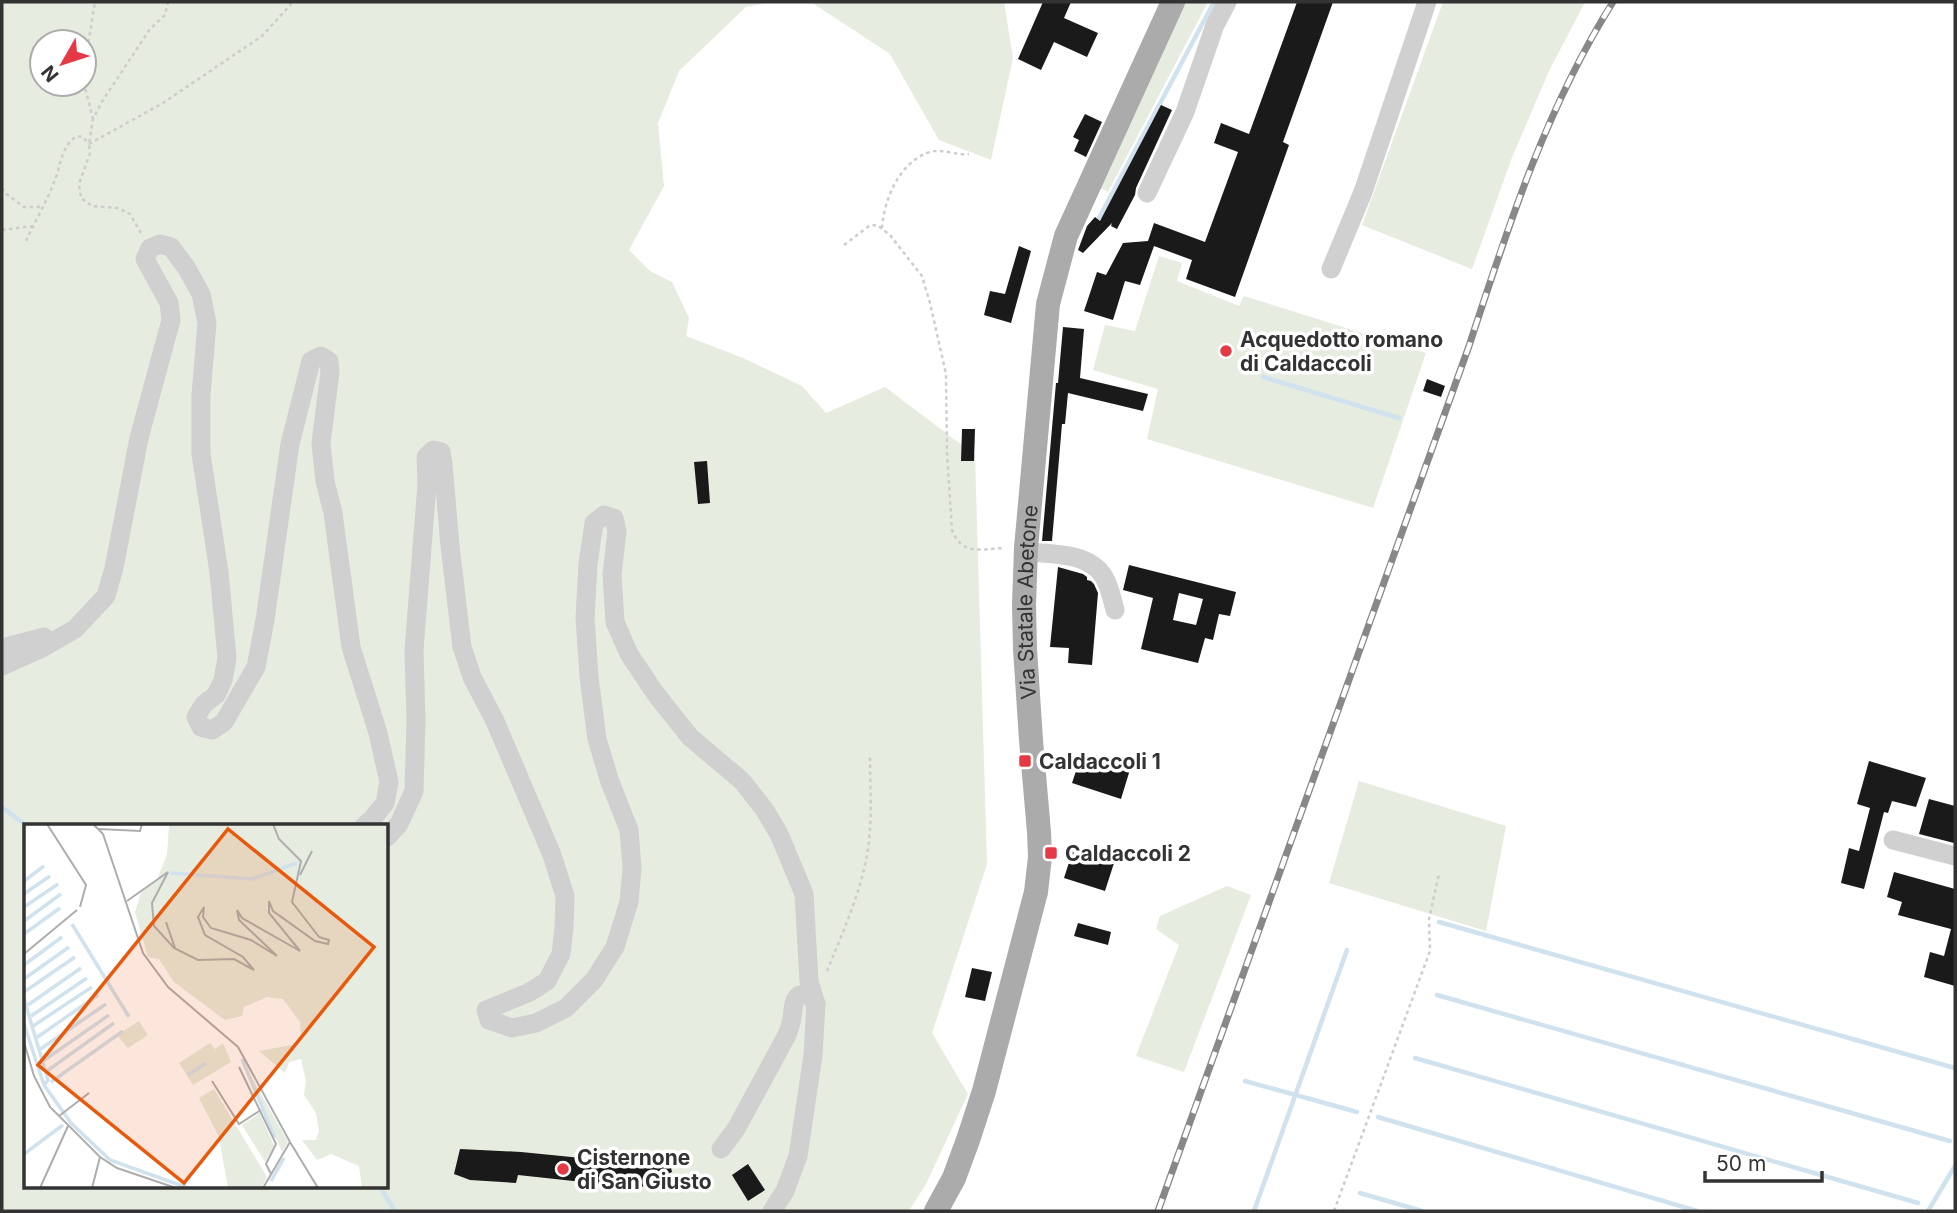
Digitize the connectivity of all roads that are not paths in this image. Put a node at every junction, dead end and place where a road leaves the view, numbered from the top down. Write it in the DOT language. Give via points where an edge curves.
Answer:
graph roads {
  1 [pos="1173,2"];
  2 [pos="1227,2"];
  3 [pos="1427,2"];
  4 [pos="1147,193"];
  5 [pos="1331,269"];
  6 [pos="1026,550"];
  7 [pos="1115,610"];
  8 [pos="75,629"];
  9 [pos="2,649"];
  10 [pos="2,666"];
  11 [pos="366,824"];
  12 [pos="388,836"];
  13 [pos="1893,840"];
  14 [pos="1955,856"];
  15 [pos="816,1004"];
  16 [pos="721,1149"];
  17 [pos="772,1211"];
  18 [pos="936,1211"];
  1 -- 6 [label="main road, Via Statale Abetone" via="1066,236 1054,275 1045,321"];
  2 -- 4 [label="lane" via="1185,112"];
  3 -- 5 [label="lane" via="1363,192"];
  6 -- 7 [label="lane" via="1070,556 1097,568"];
  6 -- 18 [label="main road, Via Statale Abetone" via="1025,649 1040,858 1036,892 976,1116 954,1178"];
  8 -- 9 [label="lane"];
  8 -- 10 [label="lane"];
  8 -- 11 [label="lane" via="106,596 139,438 171,320 169,303 145,259 150,248 160,244 171,247 186,267 201,294 207,323 201,454 227,658 216,695 196,717 201,727 212,730 224,722 256,667 290,444 312,361 321,356 328,361 330,372 321,443 351,647 389,782 384,803"];
  12 -- 15 [label="lane" via="399,824 414,791 414,650 426,457 433,450 441,452 443,464 462,647 552,855 565,896 561,954 547,981 486,1010 489,1020 512,1028 536,1023 566,1008 594,980 615,947 629,902 629,830 597,739 585,618 594,523 604,514 614,518 617,531 611,574 615,622 629,653 690,737 742,781 779,834 804,894 809,981"];
  13 -- 14 [label="lane"];
  15 -- 16 [label="lane" via="808,993 796,997 787,1035"];
  15 -- 17 [label="lane" via="798,1156"];
}
